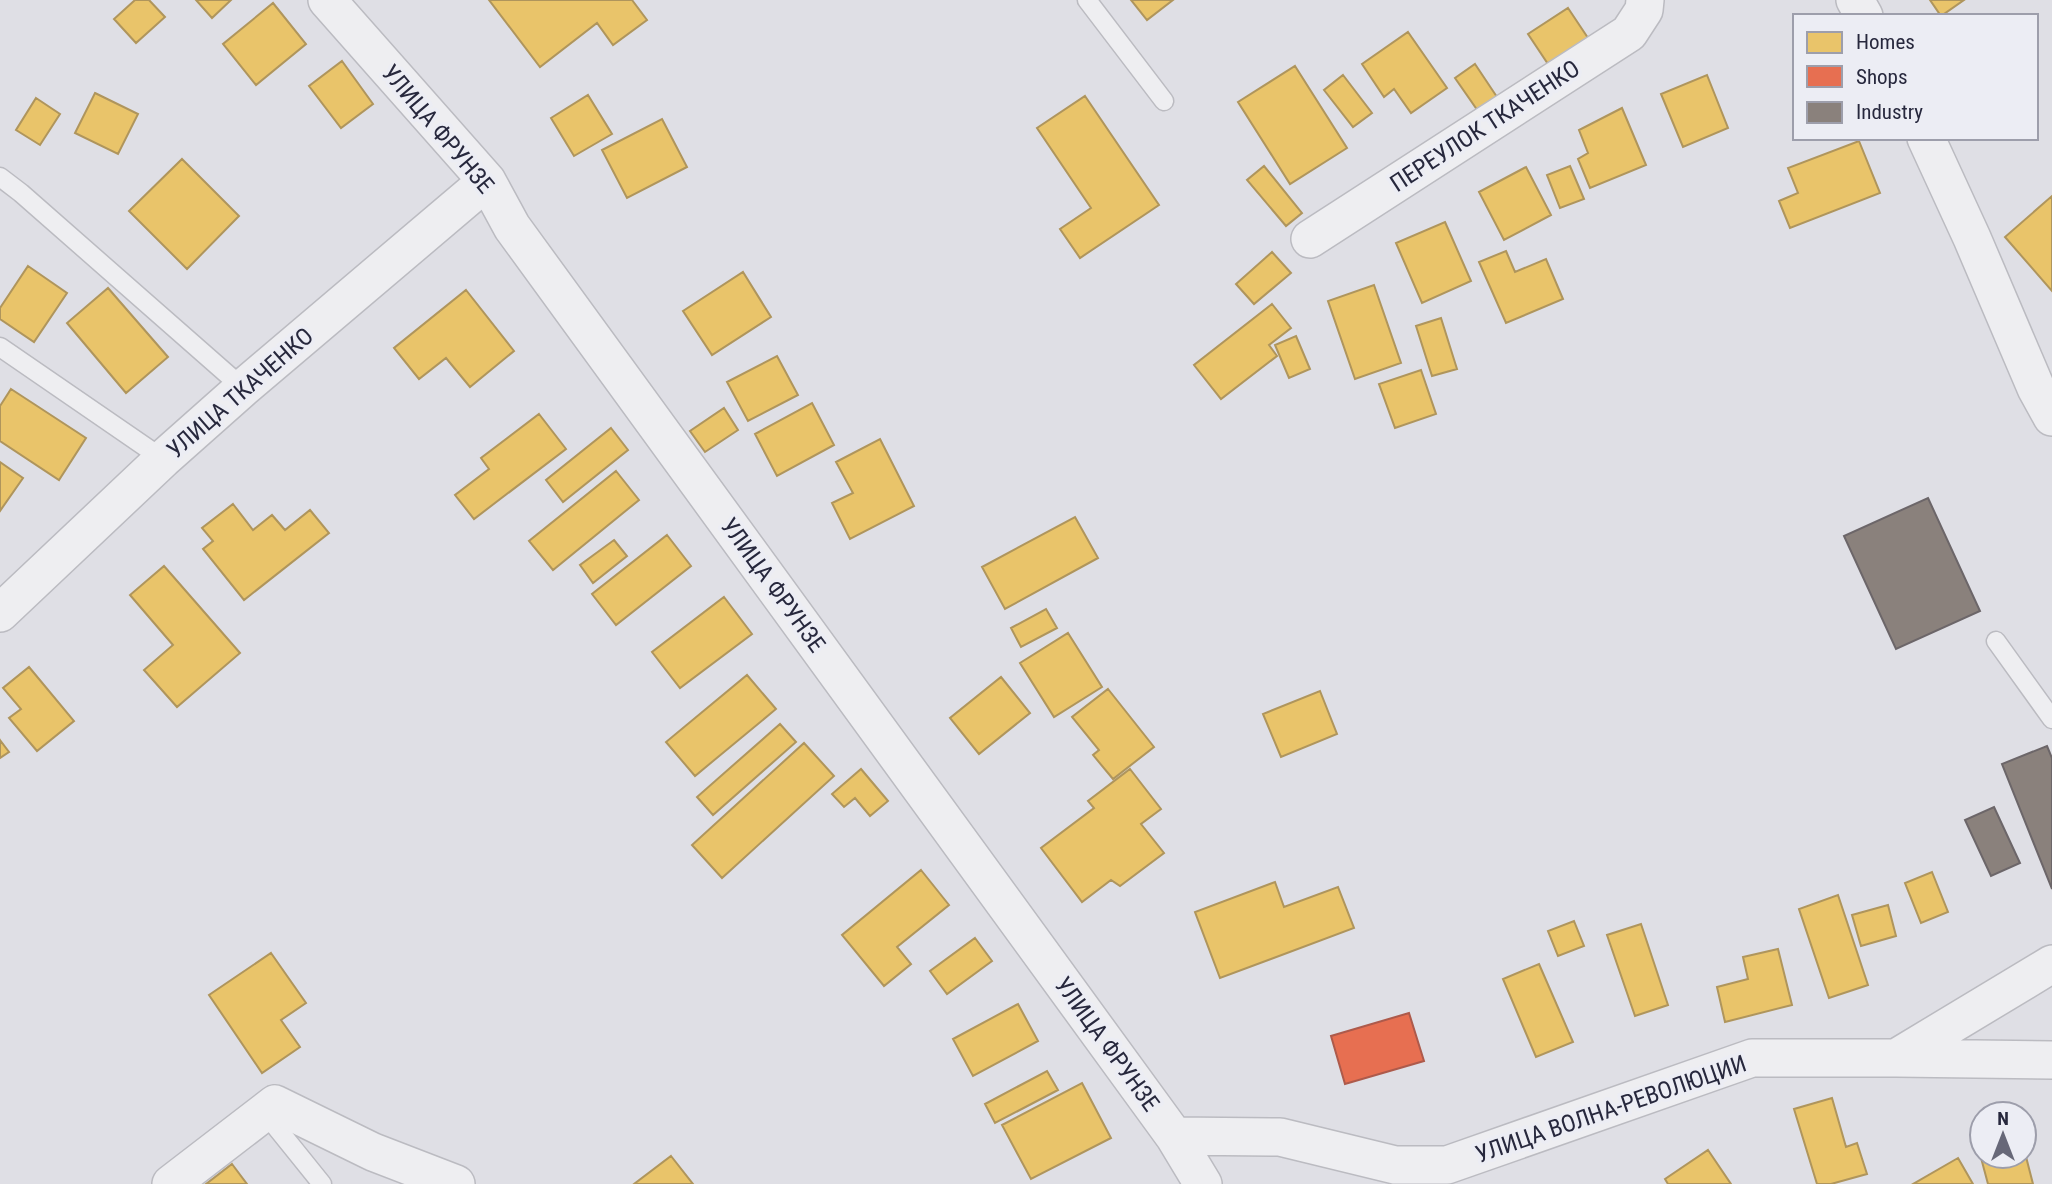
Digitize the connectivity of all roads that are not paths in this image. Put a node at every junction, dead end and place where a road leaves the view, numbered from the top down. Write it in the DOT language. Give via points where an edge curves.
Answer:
graph roads {
  1 [pos="327,0"];
  2 [pos="1087,0"];
  3 [pos="1645,0"];
  4 [pos="1164,101"];
  5 [pos="1927,140"];
  6 [pos="0,177"];
  7 [pos="487,181"];
  8 [pos="1310,239"];
  9 [pos="0,347"];
  10 [pos="243,388"];
  11 [pos="2052,417"];
  12 [pos="163,459"];
  13 [pos="0,613"];
  14 [pos="1996,642"];
  15 [pos="2052,719"];
  16 [pos="2052,964"];
  17 [pos="1896,1058"];
  18 [pos="2052,1060"];
  19 [pos="264,1112"];
  20 [pos="1174,1136"];
  21 [pos="171,1184"];
  22 [pos="322,1184"];
  23 [pos="456,1184"];
  24 [pos="1203,1184"];
  1 -- 7 [label="street, УЛИЦА ФРУНЗЕ"];
  2 -- 4 [label="lane"];
  3 -- 8 [label="street, ПЕРЕУЛОК ТКАЧЕНКО" via="1629,33"];
  5 -- 11 [label="street"];
  6 -- 10 [label="lane"];
  7 -- 10 [label="street, УЛИЦА ТКАЧЕНКО"];
  7 -- 20 [label="street, УЛИЦА ФРУНЗЕ" via="512,228"];
  9 -- 12 [label="lane"];
  10 -- 12 [label="street, УЛИЦА ТКАЧЕНКО"];
  12 -- 13 [label="street, УЛИЦА ТКАЧЕНКО"];
  14 -- 15 [label="lane"];
  16 -- 17 [label="street"];
  17 -- 18 [label="street, УЛИЦА ВОЛНА-РЕВОЛЮЦИИ"];
  17 -- 20 [label="street, УЛИЦА ВОЛНА-РЕВОЛЮЦИИ" via="1752,1058 1447,1165 1395,1165 1280,1137"];
  19 -- 21 [label="street"];
  19 -- 22 [label="lane"];
  19 -- 23 [label="street" via="275,1104 373,1152"];
  20 -- 24 [label="street, УЛИЦА ФРУНЗЕ"];
}
